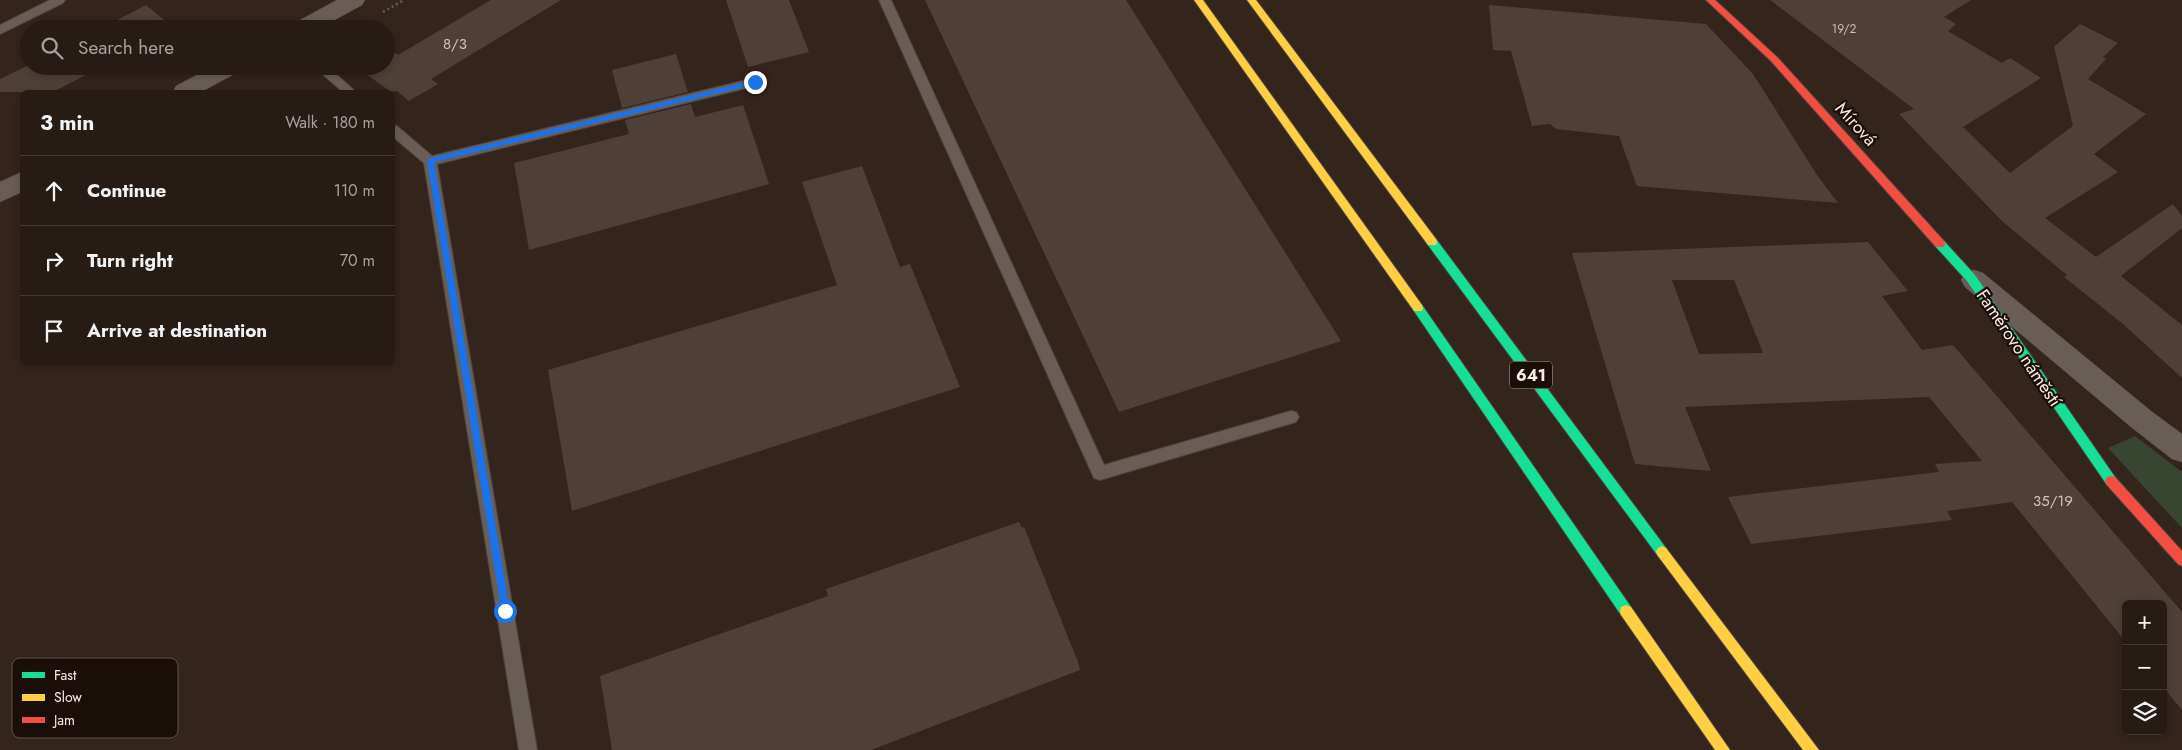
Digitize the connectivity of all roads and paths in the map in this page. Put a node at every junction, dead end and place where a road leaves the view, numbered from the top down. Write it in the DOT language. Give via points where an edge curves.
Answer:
graph roads {
  1 [pos="59,0"];
  2 [pos="354,0"];
  3 [pos="885,0"];
  4 [pos="1198,0"];
  5 [pos="1251,0"];
  6 [pos="1710,0"];
  7 [pos="317,20"];
  8 [pos="0,30"];
  9 [pos="215,75"];
  10 [pos="330,75"];
  11 [pos="755,82"];
  12 [pos="188,90"];
  13 [pos="348,90"];
  14 [pos="395,132"];
  15 [pos="430,161"];
  16 [pos="20,182"];
  17 [pos="0,193"];
  18 [pos="1971,278"];
  19 [pos="1291,417"];
  20 [pos="2182,450"];
  21 [pos="2182,560"];
  22 [pos="528,750"];
  23 [pos="1723,750"];
  24 [pos="1812,750"];
  1 -- 8 [label="lane"];
  2 -- 7 [label="street"];
  3 -- 19 [label="lane" via="1100,472"];
  4 -- 23 [label="main road" via="1460,367"];
  5 -- 24 [label="main road, 641"];
  6 -- 18 [label="main road, Mírová" via="1774,59"];
  9 -- 12 [label="street"];
  10 -- 13 [label="lane"];
  11 -- 15 [label="lane"];
  14 -- 15 [label="lane"];
  15 -- 22 [label="lane"];
  16 -- 17 [label="street"];
  18 -- 20 [label="street, Faměrovo náměstí"];
  18 -- 21 [label="main road, Faměrovo náměstí" via="2106,476"];
}
